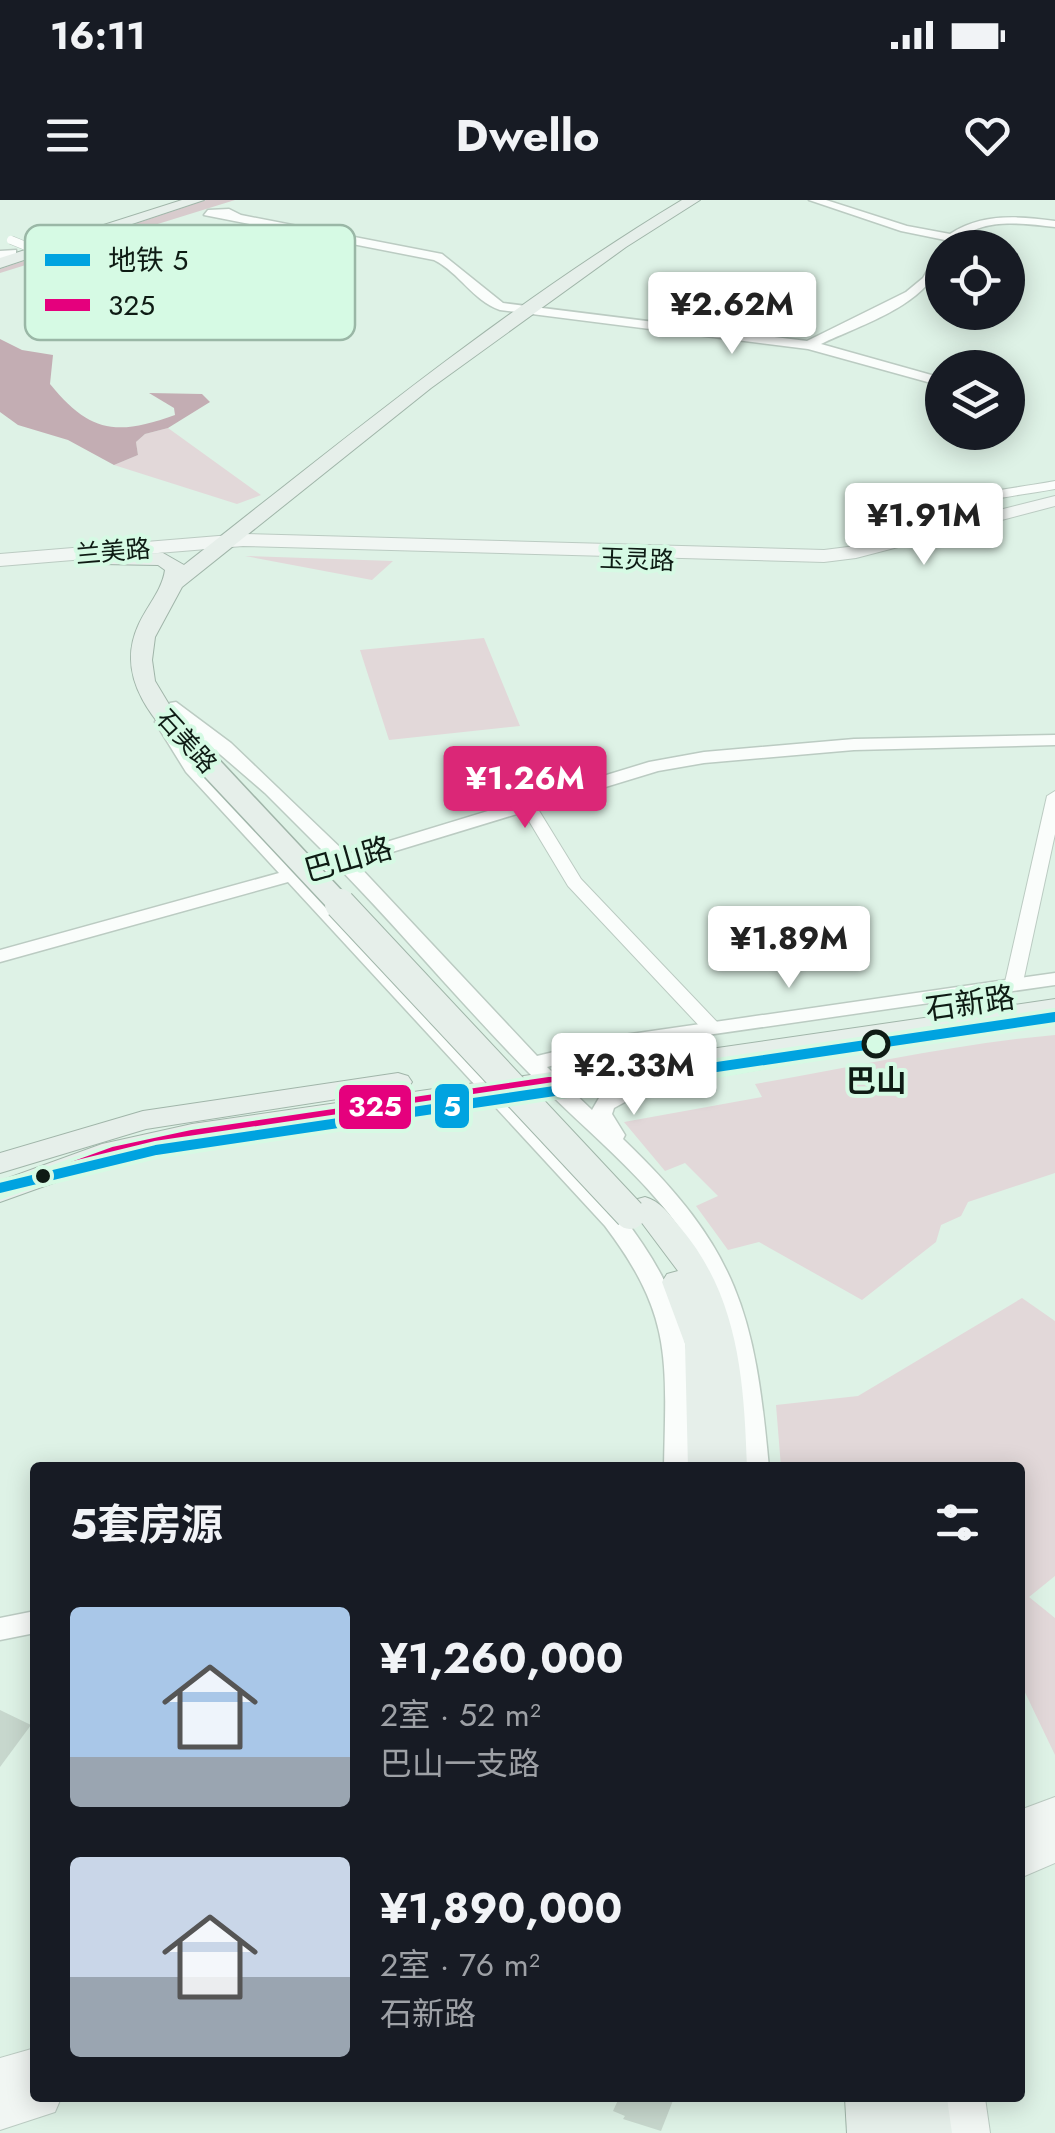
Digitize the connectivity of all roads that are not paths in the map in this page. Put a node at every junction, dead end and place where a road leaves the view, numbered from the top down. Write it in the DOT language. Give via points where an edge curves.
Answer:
graph roads {
  1 [pos="176,200"];
  2 [pos="197,200"];
  3 [pos="693,200"];
  4 [pos="712,200"];
  5 [pos="815,200"];
  6 [pos="238,218"];
  7 [pos="1055,224"];
  8 [pos="100,225"];
  9 [pos="112,225"];
  10 [pos="274,225"];
  11 [pos="974,230"];
  12 [pos="925,237"];
  13 [pos="355,241"];
  14 [pos="925,282"];
  15 [pos="535,312"];
  16 [pos="810,345"];
  17 [pos="925,377"];
  18 [pos="1055,485"];
  19 [pos="1055,501"];
  20 [pos="1055,509"];
  21 [pos="1022,517"];
  22 [pos="1055,518"];
  23 [pos="887,544"];
  24 [pos="228,545"];
  25 [pos="102,558"];
  26 [pos="786,561"];
  27 [pos="0,562"];
  28 [pos="174,584"];
  29 [pos="166,709"];
  30 [pos="1055,736"];
  31 [pos="1055,796"];
  32 [pos="525,801"];
  33 [pos="335,857"];
  34 [pos="288,870"];
  35 [pos="0,956"];
  36 [pos="1055,979"];
  37 [pos="1014,982"];
  38 [pos="1055,993"];
  39 [pos="1055,1007"];
  40 [pos="1055,1018"];
  41 [pos="712,1028"];
  42 [pos="541,1073"];
  43 [pos="484,1080"];
  44 [pos="662,1080"];
  45 [pos="0,1163"];
  46 [pos="636,1166"];
  47 [pos="0,1192"];
  48 [pos="637,1210"];
  49 [pos="677,1462"];
  50 [pos="704,1462"];
  51 [pos="730,1462"];
  52 [pos="755,1462"];
  53 [pos="30,1623"];
  54 [pos="0,1629"];
  55 [pos="1055,1813"];
  56 [pos="1025,1825"];
  57 [pos="1055,1846"];
  58 [pos="1025,1859"];
  59 [pos="30,2069"];
  60 [pos="0,2078"];
  61 [pos="30,2101"];
  62 [pos="868,2102"];
  63 [pos="887,2102"];
  64 [pos="926,2102"];
  65 [pos="965,2102"];
  66 [pos="0,2110"];
  67 [pos="870,2133"];
  68 [pos="892,2133"];
  69 [pos="930,2133"];
  70 [pos="969,2133"];
  1 -- 8 [label="main road"];
  2 -- 9 [label="main road"];
  3 -- 15 [label="main road, 石美路" via="620,244"];
  4 -- 15 [label="main road, 石美路"];
  5 -- 12 [label="street"];
  6 -- 10 [label="street"];
  7 -- 11 [label="street" via="990,221"];
  13 -- 15 [label="street" via="438,257 458,267 478,296"];
  14 -- 16 [label="street"];
  15 -- 16 [label="street"];
  15 -- 24 [label="main road, 石美路" via="425,384"];
  16 -- 17 [label="street"];
  18 -- 23 [label="street" via="914,519"];
  19 -- 23 [label="main road, 玉灵路"];
  20 -- 21 [label="main road, 玉灵路"];
  21 -- 22 [label="main road"];
  21 -- 26 [label="main road, 玉灵路" via="859,558"];
  23 -- 26 [label="main road, 玉灵路"];
  24 -- 25 [label="main road, 兰美路"];
  24 -- 26 [label="main road, 玉灵路"];
  24 -- 27 [label="main road, 兰美路"];
  24 -- 28 [label="main road, 石美路"];
  24 -- 29 [label="main road, 石美路" via="184,591 162,637"];
  25 -- 27 [label="main road, 兰美路"];
  25 -- 28 [label="main road" via="163,559 176,568"];
  28 -- 29 [label="main road, 石美路" via="144,638 142,682"];
  29 -- 33 [label="street" via="240,756"];
  29 -- 34 [label="street" via="192,768"];
  29 -- 48 [label="main road, 石美路, bridge"];
  30 -- 32 [label="street, 巴山路" via="749,750 655,766"];
  31 -- 37 [label="street"];
  32 -- 33 [label="street, 巴山路"];
  32 -- 41 [label="street" via="574,882"];
  33 -- 34 [label="street, 巴山路"];
  33 -- 42 [label="street"];
  34 -- 35 [label="street, 巴山路"];
  34 -- 43 [label="street"];
  36 -- 37 [label="street"];
  37 -- 41 [label="street"];
  38 -- 42 [label="main road, 石新路"];
  39 -- 42 [label="main road, 石新路"];
  40 -- 44 [label="street"];
  41 -- 42 [label="street" via="624,1041"];
  42 -- 43 [label="main road, 石新路"];
  42 -- 44 [label="street"];
  42 -- 46 [label="street"];
  43 -- 45 [label="main road, 石新路" via="143,1120"];
  43 -- 47 [label="main road, 石新路" via="151,1142"];
  43 -- 49 [label="street" via="613,1220 648,1268 668,1310 676,1352"];
  44 -- 46 [label="street" via="614,1096 602,1108"];
  46 -- 52 [label="street" via="696,1234 728,1294 748,1378"];
  48 -- 50 [label="main road" via="694,1317 704,1377"];
  48 -- 51 [label="main road" via="687,1258 715,1316 727,1376"];
  53 -- 54 [label="street"];
  55 -- 56 [label="main road"];
  57 -- 58 [label="main road"];
  59 -- 60 [label="main road"];
  61 -- 66 [label="main road"];
  62 -- 67 [label="main road"];
  63 -- 68 [label="main road"];
  64 -- 69 [label="main road"];
  65 -- 70 [label="main road"];
}
